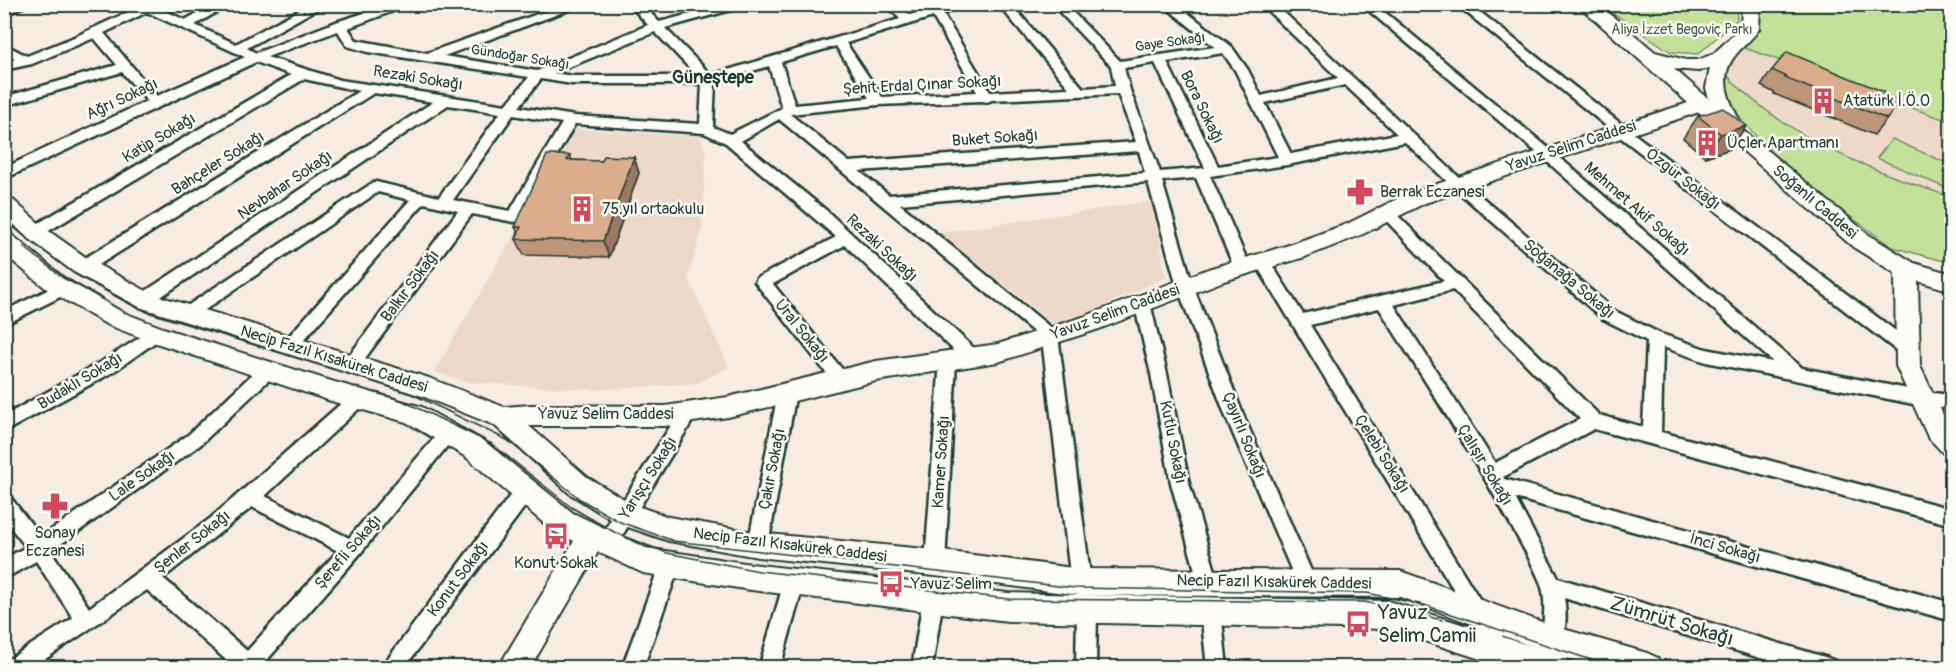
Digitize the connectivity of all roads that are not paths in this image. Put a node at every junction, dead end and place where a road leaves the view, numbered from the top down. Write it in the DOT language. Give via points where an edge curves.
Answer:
graph roads {
  1 [pos="22,4"];
  2 [pos="225,4"];
  3 [pos="320,4"];
  4 [pos="406,4"];
  5 [pos="579,4"];
  6 [pos="635,4"];
  7 [pos="747,4"];
  8 [pos="892,4"];
  9 [pos="962,4"];
  10 [pos="1004,4"];
  11 [pos="1058,4"];
  12 [pos="1168,4"];
  13 [pos="1267,4"];
  14 [pos="1367,4"];
  15 [pos="1462,4"];
  16 [pos="1586,4"];
  17 [pos="1751,4"];
  18 [pos="143,6"];
  19 [pos="4,12"];
  20 [pos="936,12"];
  21 [pos="907,19"];
  22 [pos="186,25"];
  23 [pos="340,25"];
  24 [pos="655,27"];
  25 [pos="96,32"];
  26 [pos="840,42"];
  27 [pos="4,48"];
  28 [pos="238,48"];
  29 [pos="1226,49"];
  30 [pos="1641,49"];
  31 [pos="1725,56"];
  32 [pos="255,57"];
  33 [pos="428,57"];
  34 [pos="1159,59"];
  35 [pos="27,61"];
  36 [pos="774,61"];
  37 [pos="1117,65"];
  38 [pos="4,66"];
  39 [pos="124,67"];
  40 [pos="302,74"];
  41 [pos="538,75"];
  42 [pos="708,80"];
  43 [pos="1347,80"];
  44 [pos="372,89"];
  45 [pos="1123,90"];
  46 [pos="1080,93"];
  47 [pos="987,98"];
  48 [pos="446,100"];
  49 [pos="878,101"];
  50 [pos="1256,101"];
  51 [pos="4,102"];
  52 [pos="155,102"];
  53 [pos="1704,104"];
  54 [pos="509,110"];
  55 [pos="785,112"];
  56 [pos="571,119"];
  57 [pos="706,129"];
  58 [pos="1620,130"];
  59 [pos="1407,137"];
  60 [pos="731,140"];
  61 [pos="1742,140"];
  62 [pos="1145,146"];
  63 [pos="1547,154"];
  64 [pos="1287,160"];
  65 [pos="847,167"];
  66 [pos="1207,172"];
  67 [pos="4,174"];
  68 [pos="1154,178"];
  69 [pos="1458,184"];
  70 [pos="421,197"];
  71 [pos="887,200"];
  72 [pos="443,203"];
  73 [pos="4,204"];
  74 [pos="468,208"];
  75 [pos="1386,213"];
  76 [pos="35,232"];
  77 [pos="846,238"];
  78 [pos="4,242"];
  79 [pos="1252,264"];
  80 [pos="83,267"];
  81 [pos="1906,268"];
  82 [pos="1952,283"];
  83 [pos="1455,284"];
  84 [pos="1185,286"];
  85 [pos="64,288"];
  86 [pos="144,300"];
  87 [pos="1384,302"];
  88 [pos="1142,303"];
  89 [pos="187,314"];
  90 [pos="4,319"];
  91 [pos="1300,321"];
  92 [pos="155,334"];
  93 [pos="1050,336"];
  94 [pos="1654,338"];
  95 [pos="289,345"];
  96 [pos="1907,349"];
  97 [pos="972,357"];
  98 [pos="948,360"];
  99 [pos="351,364"];
  100 [pos="268,369"];
  101 [pos="1799,374"];
  102 [pos="842,379"];
  103 [pos="787,393"];
  104 [pos="358,399"];
  105 [pos="1923,399"];
  106 [pos="1952,402"];
  107 [pos="688,413"];
  108 [pos="503,418"];
  109 [pos="1593,421"];
  110 [pos="4,425"];
  111 [pos="448,434"];
  112 [pos="1652,437"];
  113 [pos="1952,445"];
  114 [pos="1495,479"];
  115 [pos="525,490"];
  116 [pos="249,497"];
  117 [pos="4,504"];
  118 [pos="625,514"];
  119 [pos="1952,517"];
  120 [pos="600,539"];
  121 [pos="758,545"];
  122 [pos="39,549"];
  123 [pos="352,549"];
  124 [pos="935,563"];
  125 [pos="670,564"];
  126 [pos="4,570"];
  127 [pos="147,577"];
  128 [pos="1208,581"];
  129 [pos="794,582"];
  130 [pos="1081,582"];
  131 [pos="1306,582"];
  132 [pos="1551,585"];
  133 [pos="933,599"];
  134 [pos="1087,610"];
  135 [pos="1211,611"];
  136 [pos="1952,612"];
  137 [pos="1481,616"];
  138 [pos="86,621"];
  139 [pos="1554,654"];
  140 [pos="1498,658"];
  141 [pos="247,666"];
  142 [pos="13,668"];
  143 [pos="391,668"];
  144 [pos="513,668"];
  145 [pos="632,668"];
  146 [pos="769,668"];
  147 [pos="922,668"];
  148 [pos="1086,668"];
  149 [pos="1217,668"];
  150 [pos="1647,668"];
  151 [pos="1828,668"];
  1 -- 19 [label="street"];
  2 -- 22 [label="street"];
  3 -- 28 [label="street"];
  4 -- 23 [label="street, Ağrı Sokağı"];
  5 -- 33 [label="street"];
  6 -- 24 [label="street"];
  7 -- 24 [label="street"];
  8 -- 21 [label="street"];
  9 -- 20 [label="street, Gündoğar Sokağı"];
  10 -- 46 [label="street"];
  11 -- 37 [label="street"];
  12 -- 29 [label="street"];
  13 -- 43 [label="street, Soğanağa Sokağı"];
  14 -- 63 [label="street, Mehmet Akif Sokağı"];
  15 -- 58 [label="street, Özgür Sokağı"];
  16 -- 30 [label="main road, Soğanlı Caddesi"];
  17 -- 31 [label="main road" via="1750,29"];
  18 -- 22 [label="street, Rezaki Sokağı"];
  18 -- 25 [label="street"];
  20 -- 21 [label="street, Gündoğar Sokağı"];
  20 -- 47 [label="street"];
  21 -- 26 [label="street, Gündoğar Sokağı"];
  22 -- 28 [label="street, Rezaki Sokağı"];
  23 -- 32 [label="street, Ağrı Sokağı"];
  23 -- 33 [label="street, Gündoğar Sokağı" via="351,43"];
  24 -- 41 [label="street"];
  24 -- 42 [label="street"];
  25 -- 35 [label="street"];
  25 -- 39 [label="street"];
  26 -- 36 [label="street, Gündoğar Sokağı"];
  26 -- 49 [label="street"];
  27 -- 35 [label="street"];
  28 -- 32 [label="street, Rezaki Sokağı"];
  29 -- 34 [label="street, Gaye Sokağı"];
  29 -- 50 [label="street"];
  30 -- 31 [label="main road" via="1686,68"];
  30 -- 53 [label="main road, Soğanlı Caddesi"];
  31 -- 61 [label="main road" via="1714,81 1716,98"];
  32 -- 40 [label="street, Rezaki Sokağı"];
  32 -- 52 [label="street, Ağrı Sokağı"];
  33 -- 41 [label="street, Gündoğar Sokağı"];
  34 -- 37 [label="street, Gaye Sokağı"];
  34 -- 66 [label="street, Bora Sokağı"];
  35 -- 38 [label="street"];
  36 -- 42 [label="street, Gündoğar Sokağı"];
  36 -- 55 [label="street"];
  37 -- 45 [label="street, Çayırlı Sokağı"];
  39 -- 51 [label="street"];
  39 -- 52 [label="street"];
  40 -- 44 [label="street, Rezaki Sokağı"];
  40 -- 76 [label="street, Katip Sokağı"];
  41 -- 42 [label="street, Gündoğar Sokağı" via="572,80"];
  41 -- 54 [label="street"];
  42 -- 57 [label="street"];
  43 -- 50 [label="street"];
  43 -- 59 [label="street, Soğanağa Sokağı"];
  44 -- 48 [label="street, Rezaki Sokağı"];
  44 -- 80 [label="street, Bahçeler Sokağı"];
  45 -- 46 [label="street, Şehit Erdal Çınar Sokağı"];
  45 -- 62 [label="street, Çayırlı Sokağı"];
  46 -- 47 [label="street, Şehit Erdal Çınar Sokağı"];
  47 -- 49 [label="street, Şehit Erdal Çınar Sokağı"];
  48 -- 54 [label="street, Rezaki Sokağı"];
  48 -- 86 [label="street, Nevbahar Sokağı"];
  49 -- 55 [label="street, Şehit Erdal Çınar Sokağı"];
  50 -- 64 [label="street"];
  52 -- 67 [label="street, Ağrı Sokağı"];
  53 -- 58 [label="main road, Yavuz Selim Caddesi"];
  53 -- 61 [label="main road, Soğanlı Caddesi"];
  54 -- 56 [label="street, Rezaki Sokağı"];
  54 -- 72 [label="street"];
  55 -- 60 [label="street, Şehit Erdal Çınar Sokağı"];
  55 -- 65 [label="street"];
  56 -- 57 [label="street, Rezaki Sokağı"];
  56 -- 74 [label="street" via="514,217"];
  57 -- 60 [label="street, Rezaki Sokağı"];
  58 -- 63 [label="main road, Yavuz Selim Caddesi"];
  58 -- 96 [label="street, Özgür Sokağı"];
  59 -- 64 [label="street"];
  59 -- 69 [label="street, Soğanağa Sokağı"];
  60 -- 77 [label="street, Rezaki Sokağı"];
  61 -- 81 [label="main road, Soğanlı Caddesi" via="1862,241"];
  62 -- 65 [label="street, Buket Sokağı"];
  62 -- 68 [label="street, Çayırlı Sokağı"];
  63 -- 69 [label="main road, Yavuz Selim Caddesi"];
  63 -- 101 [label="street, Mehmet Akif Sokağı"];
  64 -- 66 [label="street"];
  65 -- 71 [label="street"];
  66 -- 68 [label="street"];
  66 -- 79 [label="street, Bora Sokağı"];
  68 -- 71 [label="street"];
  68 -- 84 [label="street, Çayırlı Sokağı"];
  69 -- 75 [label="main road, Yavuz Selim Caddesi"];
  69 -- 94 [label="street, Soğanağa Sokağı" via="1609,315"];
  70 -- 72 [label="street"];
  70 -- 89 [label="street" via="376,187"];
  70 -- 95 [label="street"];
  71 -- 93 [label="street"];
  72 -- 74 [label="street"];
  73 -- 76 [label="main road, Necip Fazıl Kısakürek Caddesi"];
  74 -- 99 [label="street, Balkır Sokağı"];
  75 -- 79 [label="main road, Yavuz Selim Caddesi" via="1355,229"];
  75 -- 83 [label="street"];
  76 -- 80 [label="main road, Necip Fazıl Kısakürek Caddesi"];
  77 -- 97 [label="street, Rezaki Sokağı"];
  77 -- 102 [label="street, Ural Sokağı" via="763,282"];
  78 -- 85 [label="main road, Necip Fazıl Kısakürek Caddesi"];
  79 -- 84 [label="main road, Yavuz Selim Caddesi"];
  79 -- 91 [label="street, Çelebi Sokağı"];
  80 -- 86 [label="main road, Necip Fazıl Kısakürek Caddesi"];
  81 -- 82 [label="main road, Soğanlı Caddesi"];
  81 -- 96 [label="main road"];
  83 -- 87 [label="street"];
  83 -- 109 [label="street"];
  84 -- 88 [label="main road, Yavuz Selim Caddesi"];
  84 -- 131 [label="street, Çayırlı Sokağı" via="1235,417"];
  85 -- 90 [label="street"];
  85 -- 92 [label="main road, Necip Fazıl Kısakürek Caddesi" via="114,318"];
  86 -- 89 [label="main road, Necip Fazıl Kısakürek Caddesi"];
  87 -- 91 [label="street"];
  87 -- 114 [label="street, Çalışır Sokağı"];
  88 -- 93 [label="main road, Yavuz Selim Caddesi"];
  88 -- 128 [label="street, Kutlu Sokağı" via="1180,483"];
  89 -- 95 [label="main road, Necip Fazıl Kısakürek Caddesi"];
  91 -- 137 [label="street, Çelebi Sokağı"];
  92 -- 100 [label="main road, Necip Fazıl Kısakürek Caddesi"];
  92 -- 110 [label="street, Budaklı Sokağı" via="107,367"];
  93 -- 97 [label="main road, Yavuz Selim Caddesi"];
  93 -- 130 [label="street"];
  94 -- 101 [label="street, Soğanağa Sokağı" via="1706,355"];
  94 -- 112 [label="street"];
  95 -- 99 [label="main road, Necip Fazıl Kısakürek Caddesi"];
  96 -- 105 [label="main road" via="1908,366"];
  97 -- 98 [label="main road, Yavuz Selim Caddesi"];
  98 -- 102 [label="main road, Yavuz Selim Caddesi"];
  98 -- 124 [label="street, Kamer Sokağı"];
  99 -- 108 [label="main road, Necip Fazıl Kısakürek Caddesi" via="429,388"];
  100 -- 104 [label="main road, Necip Fazıl Kısakürek Caddesi"];
  100 -- 122 [label="street, Lale Sokağı" via="194,440"];
  101 -- 105 [label="street, Soğanağa Sokağı"];
  102 -- 103 [label="main road, Yavuz Selim Caddesi"];
  103 -- 107 [label="main road, Yavuz Selim Caddesi"];
  103 -- 121 [label="street, Çakır Sokağı"];
  104 -- 111 [label="main road, Necip Fazıl Kısakürek Caddesi" via="413,414"];
  104 -- 116 [label="street, Şenler Sokağı"];
  105 -- 106 [label="street, Soğanağa Sokağı"];
  105 -- 113 [label="main road" via="1937,430"];
  107 -- 108 [label="main road, Yavuz Selim Caddesi"];
  107 -- 118 [label="street, Yarışçı Sokağı"];
  108 -- 118 [label="main road, Necip Fazıl Kısakürek Caddesi" via="578,485"];
  109 -- 112 [label="street"];
  109 -- 114 [label="street"];
  111 -- 115 [label="main road, Necip Fazıl Kısakürek Caddesi" via="475,449"];
  111 -- 123 [label="street, Şerefli Sokağı"];
  112 -- 119 [label="street"];
  114 -- 132 [label="street, Çalışır Sokağı"];
  114 -- 136 [label="street, İnci Sokağı"];
  115 -- 120 [label="main road, Necip Fazıl Kısakürek Caddesi" via="563,522"];
  115 -- 143 [label="street, Konut Sokağı"];
  116 -- 123 [label="street"];
  116 -- 127 [label="street, Şenler Sokağı" via="198,541"];
  117 -- 122 [label="street"];
  118 -- 120 [label="street, Yarışçı Sokağı"];
  118 -- 121 [label="main road, Necip Fazıl Kısakürek Caddesi" via="669,529"];
  120 -- 125 [label="main road, Necip Fazıl Kısakürek Caddesi" via="643,560"];
  120 -- 144 [label="main road"];
  121 -- 124 [label="main road, Necip Fazıl Kısakürek Caddesi"];
  122 -- 126 [label="street, Lale Sokağı"];
  122 -- 138 [label="street"];
  123 -- 141 [label="street, Şerefli Sokağı"];
  124 -- 130 [label="main road, Necip Fazıl Kısakürek Caddesi"];
  125 -- 129 [label="main road, Necip Fazıl Kısakürek Caddesi"];
  125 -- 145 [label="street"];
  127 -- 138 [label="street, Şenler Sokağı"];
  127 -- 141 [label="street"];
  128 -- 130 [label="main road, Necip Fazıl Kısakürek Caddesi"];
  128 -- 131 [label="main road, Necip Fazıl Kısakürek Caddesi"];
  129 -- 133 [label="main road, Necip Fazıl Kısakürek Caddesi"];
  129 -- 146 [label="street"];
  131 -- 137 [label="main road, Necip Fazıl Kısakürek Caddesi" via="1400,584"];
  132 -- 139 [label="street, Çalışır Sokağı" via="1556,608"];
  132 -- 151 [label="street, Zümrüt Sokağı"];
  133 -- 134 [label="main road, Necip Fazıl Kısakürek Caddesi"];
  133 -- 147 [label="street"];
  134 -- 135 [label="main road, Necip Fazıl Kısakürek Caddesi"];
  134 -- 148 [label="street"];
  135 -- 140 [label="main road, Necip Fazıl Kısakürek Caddesi" via="1388,615"];
  135 -- 149 [label="street"];
  137 -- 139 [label="main road, Necip Fazıl Kısakürek Caddesi"];
  137 -- 140 [label="street, Çelebi Sokağı"];
  138 -- 142 [label="street, Şenler Sokağı"];
  139 -- 140 [label="main road, Necip Fazıl Kısakürek Caddesi"];
  139 -- 150 [label="main road, Necip Fazıl Kısakürek Caddesi"];
}
